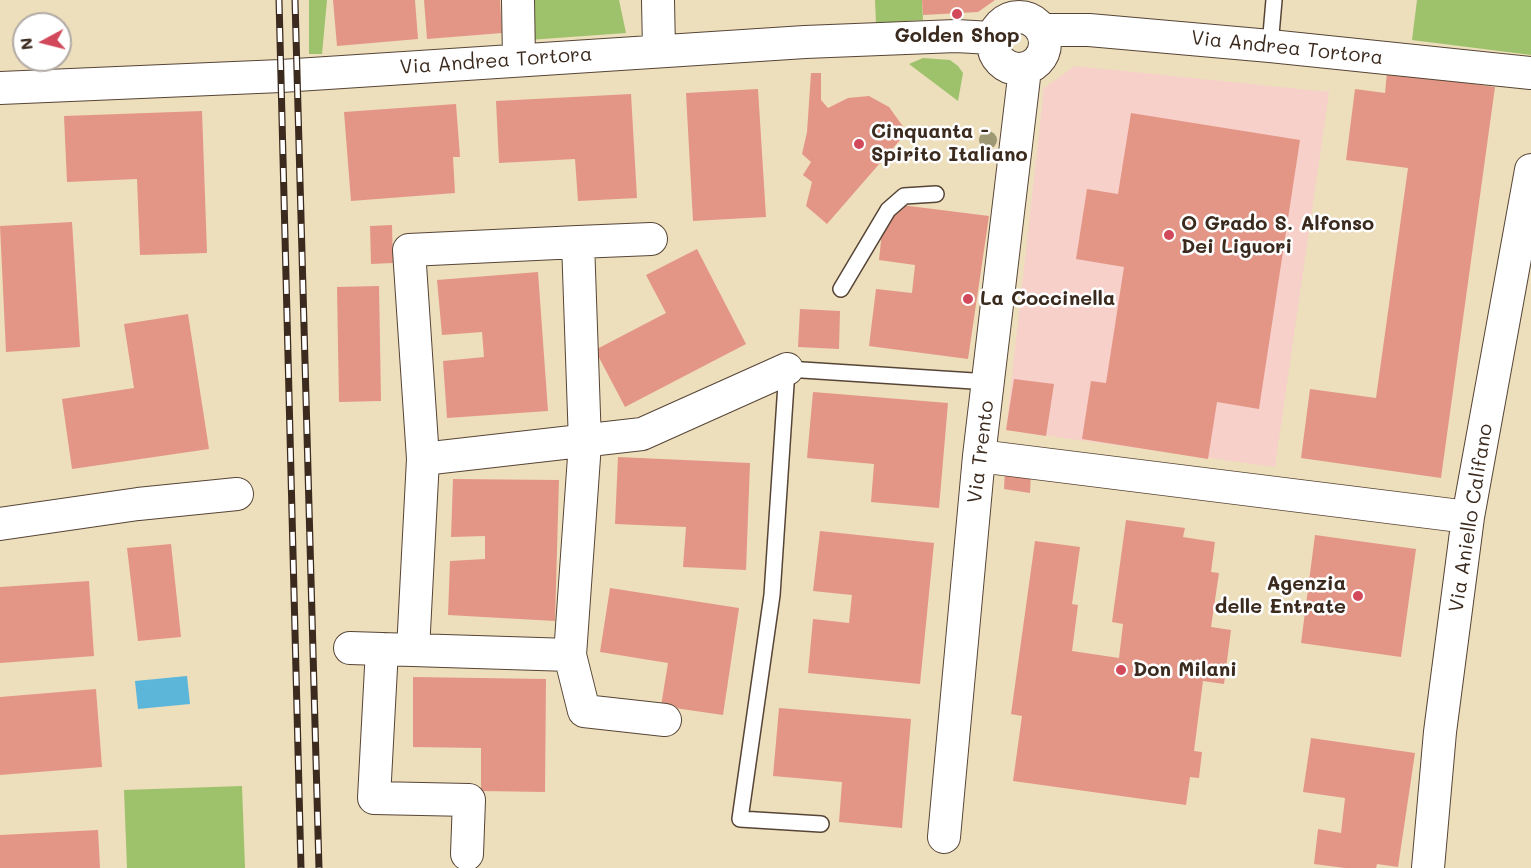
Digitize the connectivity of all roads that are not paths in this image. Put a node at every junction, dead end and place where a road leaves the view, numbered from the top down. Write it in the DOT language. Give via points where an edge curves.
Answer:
graph roads {
  1 [pos="518,0"];
  2 [pos="658,0"];
  3 [pos="1274,0"];
  4 [pos="1033,16"];
  5 [pos="992,38"];
  6 [pos="1270,46"];
  7 [pos="659,50"];
  8 [pos="519,60"];
  9 [pos="1025,69"];
  10 [pos="1531,74"];
  11 [pos="0,88"];
  12 [pos="1531,170"];
  13 [pos="936,194"];
  14 [pos="651,239"];
  15 [pos="578,242"];
  16 [pos="842,289"];
  17 [pos="787,369"];
  18 [pos="989,382"];
  19 [pos="585,443"];
  20 [pos="979,456"];
  21 [pos="423,459"];
  22 [pos="237,494"];
  23 [pos="1468,518"];
  24 [pos="0,524"];
  25 [pos="350,648"];
  26 [pos="382,649"];
  27 [pos="413,650"];
  28 [pos="570,655"];
  29 [pos="665,720"];
  30 [pos="821,824"];
  31 [pos="944,837"];
  32 [pos="467,854"];
  33 [pos="1428,868"];
  1 -- 8 [label="street"];
  2 -- 7 [label="street"];
  3 -- 6 [label="lane"];
  4 -- 5 [label="street" via="1008,18"];
  4 -- 6 [label="street, Via Andrea Tortora" via="1089,30"];
  4 -- 9 [label="street" via="1045,38 1043,54"];
  5 -- 7 [label="street, Via Andrea Tortora" via="933,37"];
  5 -- 9 [label="street" via="1001,62"];
  6 -- 10 [label="street, Via Andrea Tortora"];
  7 -- 8 [label="street, Via Andrea Tortora"];
  8 -- 11 [label="street, Via Andrea Tortora" via="280,76"];
  9 -- 18 [label="street, Via Trento"];
  12 -- 23 [label="street, Via Aniello Califano"];
  13 -- 16 [label="lane" via="904,196 888,210"];
  14 -- 15 [label="street"];
  15 -- 19 [label="street"];
  15 -- 21 [label="street" via="409,250"];
  17 -- 18 [label="lane"];
  17 -- 19 [label="street" via="642,434"];
  17 -- 30 [label="lane" via="772,595 740,819"];
  18 -- 20 [label="street, Via Trento"];
  19 -- 21 [label="street"];
  19 -- 28 [label="street"];
  20 -- 23 [label="street"];
  20 -- 31 [label="street, Via Trento"];
  21 -- 27 [label="street"];
  22 -- 24 [label="street"];
  23 -- 33 [label="street, Via Aniello Califano" via="1440,732"];
  25 -- 26 [label="street"];
  26 -- 27 [label="street"];
  26 -- 32 [label="street" via="374,798 469,801"];
  27 -- 28 [label="street"];
  28 -- 29 [label="street" via="584,711"];
}
